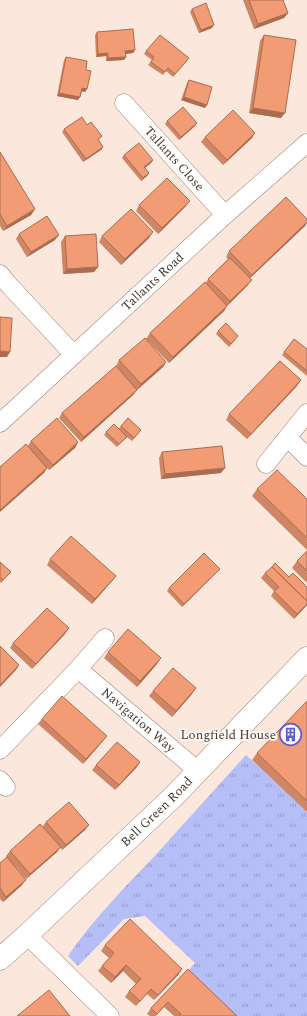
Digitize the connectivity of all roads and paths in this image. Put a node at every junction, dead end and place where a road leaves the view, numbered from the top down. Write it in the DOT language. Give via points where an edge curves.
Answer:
graph roads {
  1 [pos="124,103"];
  2 [pos="307,143"];
  3 [pos="225,215"];
  4 [pos="0,274"];
  5 [pos="74,355"];
  6 [pos="307,413"];
  7 [pos="0,422"];
  8 [pos="288,438"];
  9 [pos="307,457"];
  10 [pos="266,464"];
  11 [pos="105,638"];
  12 [pos="307,658"];
  13 [pos="78,669"];
  14 [pos="0,750"];
  15 [pos="198,772"];
  16 [pos="27,935"];
  17 [pos="0,959"];
  18 [pos="110,1016"];
  1 -- 3 [label="street, Tallants Close"];
  2 -- 3 [label="street, Tallants Road"];
  3 -- 5 [label="street, Tallants Road"];
  4 -- 5 [label="street"];
  5 -- 7 [label="street, Tallants Road"];
  6 -- 8 [label="street"];
  8 -- 9 [label="street"];
  8 -- 10 [label="street"];
  11 -- 13 [label="street"];
  12 -- 15 [label="main road, Bell Green Road"];
  13 -- 14 [label="street"];
  13 -- 15 [label="street, Navigation Way"];
  15 -- 16 [label="main road, Bell Green Road"];
  16 -- 17 [label="main road, Bell Green Road"];
  16 -- 18 [label="street"];
}
